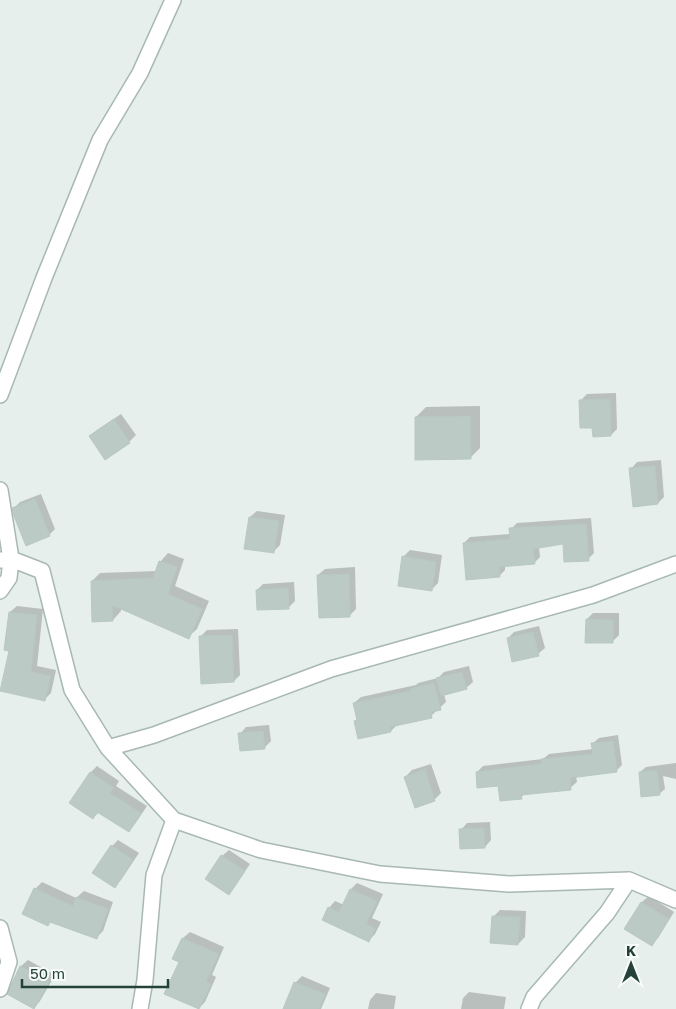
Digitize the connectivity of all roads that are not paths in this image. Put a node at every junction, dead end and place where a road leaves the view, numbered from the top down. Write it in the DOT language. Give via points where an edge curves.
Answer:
graph roads {
  1 [pos="172,0"];
  2 [pos="0,395"];
  3 [pos="0,490"];
  4 [pos="6,560"];
  5 [pos="676,564"];
  6 [pos="0,592"];
  7 [pos="108,748"];
  8 [pos="174,820"];
  9 [pos="629,880"];
  10 [pos="676,900"];
  11 [pos="0,928"];
  12 [pos="0,989"];
  13 [pos="140,1009"];
  14 [pos="529,1009"];
  1 -- 2 [label="street" via="140,73 100,140"];
  3 -- 4 [label="street"];
  4 -- 6 [label="street" via="9,578"];
  4 -- 7 [label="street" via="42,571 72,690"];
  5 -- 7 [label="street" via="593,595 331,668 154,735"];
  7 -- 8 [label="street"];
  8 -- 9 [label="street" via="261,850 380,874 509,884"];
  8 -- 13 [label="street" via="154,875"];
  9 -- 10 [label="street"];
  9 -- 14 [label="street" via="607,913 534,997"];
  11 -- 12 [label="street" via="9,962"];
}
